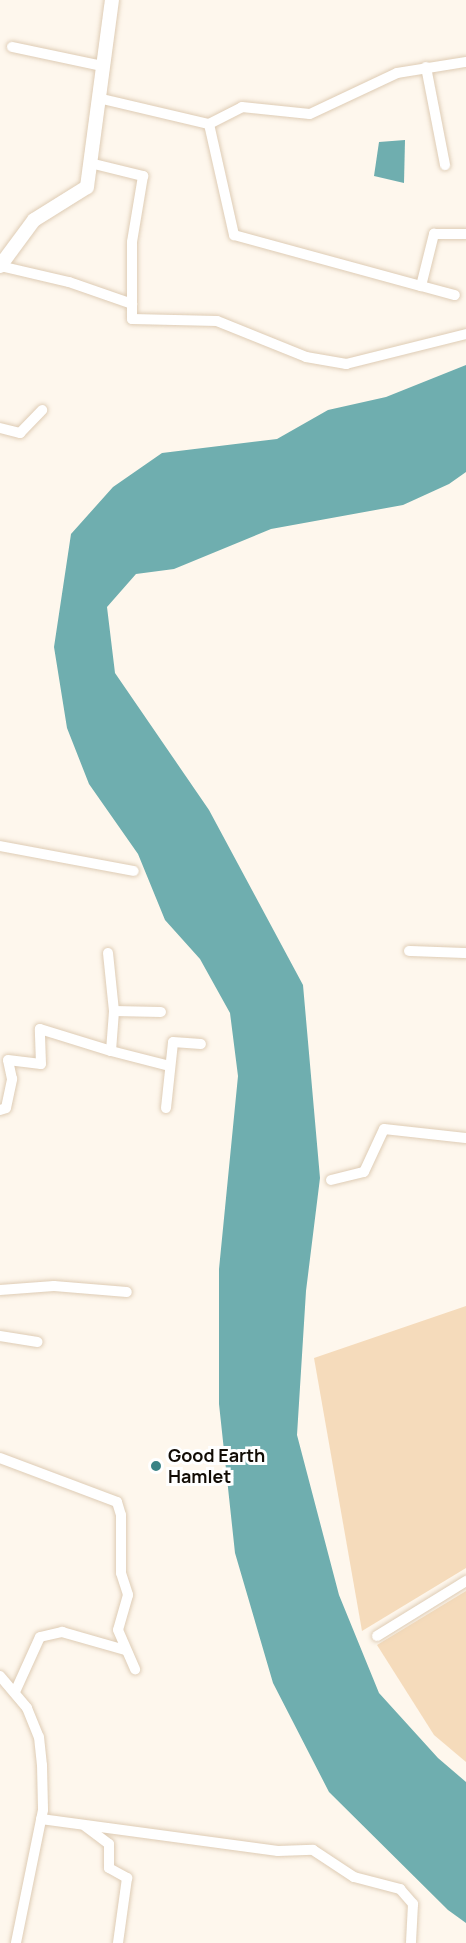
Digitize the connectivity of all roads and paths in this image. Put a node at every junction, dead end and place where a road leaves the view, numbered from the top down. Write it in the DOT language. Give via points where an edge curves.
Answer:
graph roads {
  1 [pos="112,0"];
  2 [pos="12,47"];
  3 [pos="466,62"];
  4 [pos="102,66"];
  5 [pos="426,66"];
  6 [pos="98,98"];
  7 [pos="209,124"];
  8 [pos="90,163"];
  9 [pos="445,165"];
  10 [pos="466,234"];
  11 [pos="0,266"];
  12 [pos="421,286"];
  13 [pos="455,295"];
  14 [pos="132,303"];
  15 [pos="466,334"];
  16 [pos="42,410"];
  17 [pos="0,428"];
  18 [pos="0,846"];
  19 [pos="134,871"];
  20 [pos="409,951"];
  21 [pos="108,953"];
  22 [pos="466,953"];
  23 [pos="114,1011"];
  24 [pos="161,1012"];
  25 [pos="201,1044"];
  26 [pos="111,1051"];
  27 [pos="170,1066"];
  28 [pos="166,1108"];
  29 [pos="0,1110"];
  30 [pos="466,1138"];
  31 [pos="331,1180"];
  32 [pos="0,1290"];
  33 [pos="127,1292"];
  34 [pos="0,1336"];
  35 [pos="38,1342"];
  36 [pos="0,1458"];
  37 [pos="466,1581"];
  38 [pos="377,1636"];
  39 [pos="125,1650"];
  40 [pos="135,1669"];
  41 [pos="0,1676"];
  42 [pos="15,1692"];
  43 [pos="41,1819"];
  44 [pos="85,1826"];
  45 [pos="16,1943"];
  46 [pos="118,1943"];
  47 [pos="411,1943"];
  1 -- 4 [label="street"];
  2 -- 4 [label="street"];
  3 -- 5 [label="street"];
  4 -- 6 [label="street"];
  5 -- 7 [label="street" via="398,73 310,114 242,107"];
  5 -- 9 [label="street"];
  6 -- 7 [label="street"];
  6 -- 8 [label="street"];
  7 -- 12 [label="street" via="232,233 312,259"];
  8 -- 11 [label="street" via="87,187 34,220"];
  8 -- 14 [label="street" via="143,176 133,226"];
  10 -- 12 [label="street" via="434,234"];
  11 -- 14 [label="street" via="69,282"];
  12 -- 13 [label="street"];
  14 -- 15 [label="street" via="132,319 217,321 296,353 336,363 376,359"];
  16 -- 17 [label="street" via="20,433"];
  18 -- 19 [label="street"];
  20 -- 22 [label="street"];
  21 -- 23 [label="street"];
  23 -- 24 [label="street"];
  23 -- 26 [label="street"];
  25 -- 27 [label="street" via="173,1041"];
  26 -- 27 [label="street"];
  26 -- 29 [label="street" via="40,1029 41,1064 8,1060 12,1079 6,1108"];
  27 -- 28 [label="street"];
  30 -- 31 [label="street" via="384,1129 364,1172"];
  32 -- 33 [label="street" via="54,1286"];
  34 -- 35 [label="street"];
  36 -- 39 [label="street" via="117,1503 121,1515 120,1573 128,1595 118,1630"];
  37 -- 38 [label="street"];
  39 -- 40 [label="street"];
  39 -- 42 [label="street" via="62,1632 40,1637"];
  41 -- 42 [label="street"];
  42 -- 43 [label="street" via="27,1708 39,1737"];
  43 -- 44 [label="street"];
  43 -- 45 [label="street"];
  44 -- 46 [label="street" via="109,1844 109,1868 127,1878"];
  44 -- 47 [label="street" via="278,1851 313,1850 354,1877 400,1889 413,1904"];
}
